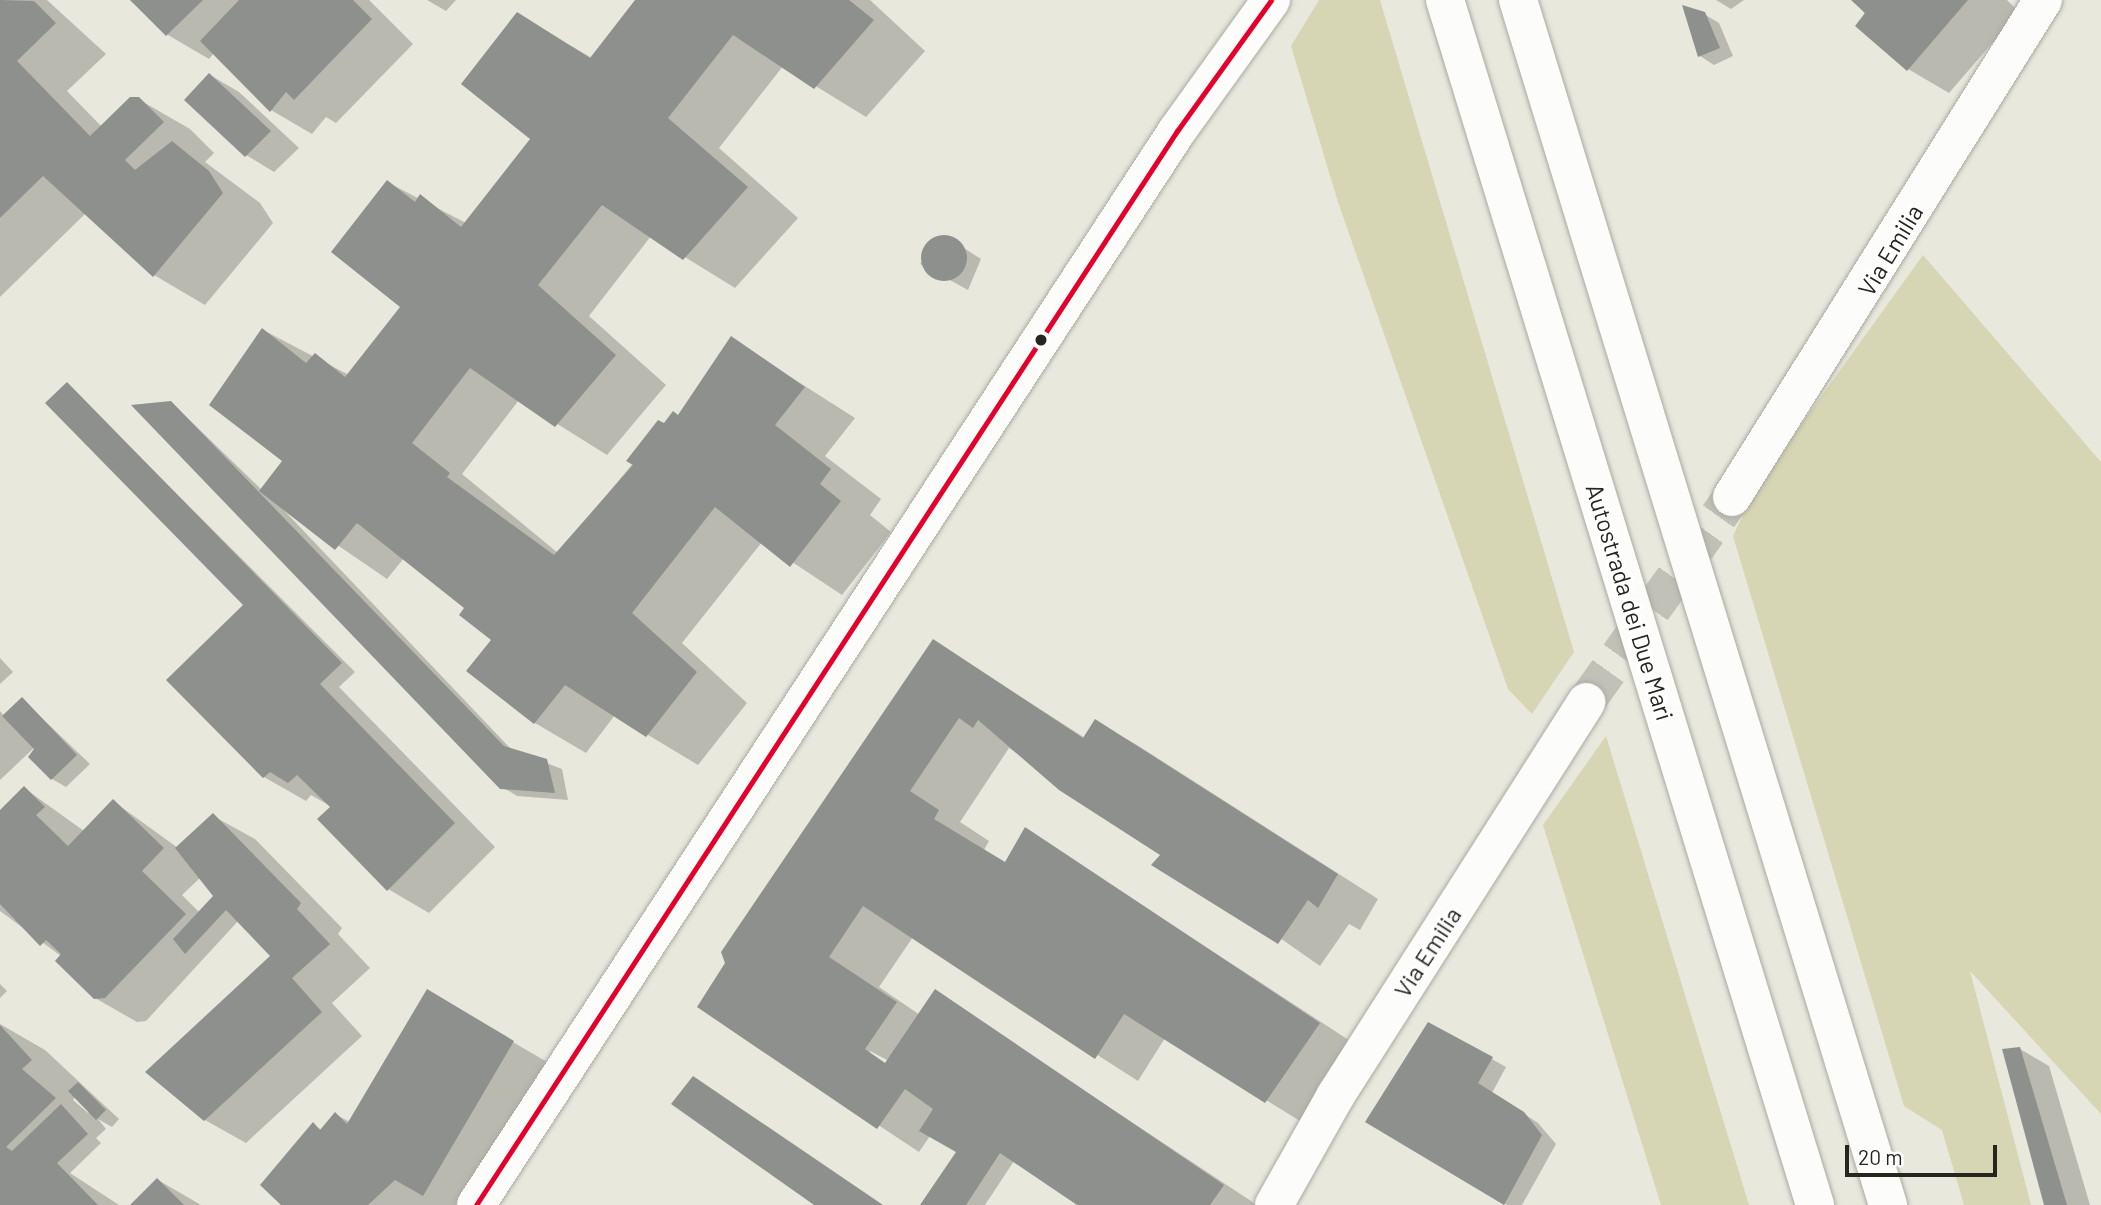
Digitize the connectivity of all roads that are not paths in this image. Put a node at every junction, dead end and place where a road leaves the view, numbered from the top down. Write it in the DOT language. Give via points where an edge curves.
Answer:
graph roads {
  1 [pos="1270,0"];
  2 [pos="1445,0"];
  3 [pos="1518,0"];
  4 [pos="2043,0"];
  5 [pos="1732,497"];
  6 [pos="1586,702"];
  7 [pos="476,1205"];
  8 [pos="1275,1205"];
  9 [pos="1815,1205"];
  10 [pos="1888,1205"];
  1 -- 7 [label="main road" via="1177,131"];
  2 -- 9 [label="main road, Autostrada dei Due Mari, bridge"];
  3 -- 10 [label="main road, bridge"];
  4 -- 5 [label="main road, Via Emilia"];
  6 -- 8 [label="main road, Via Emilia" via="1336,1095"];
}
